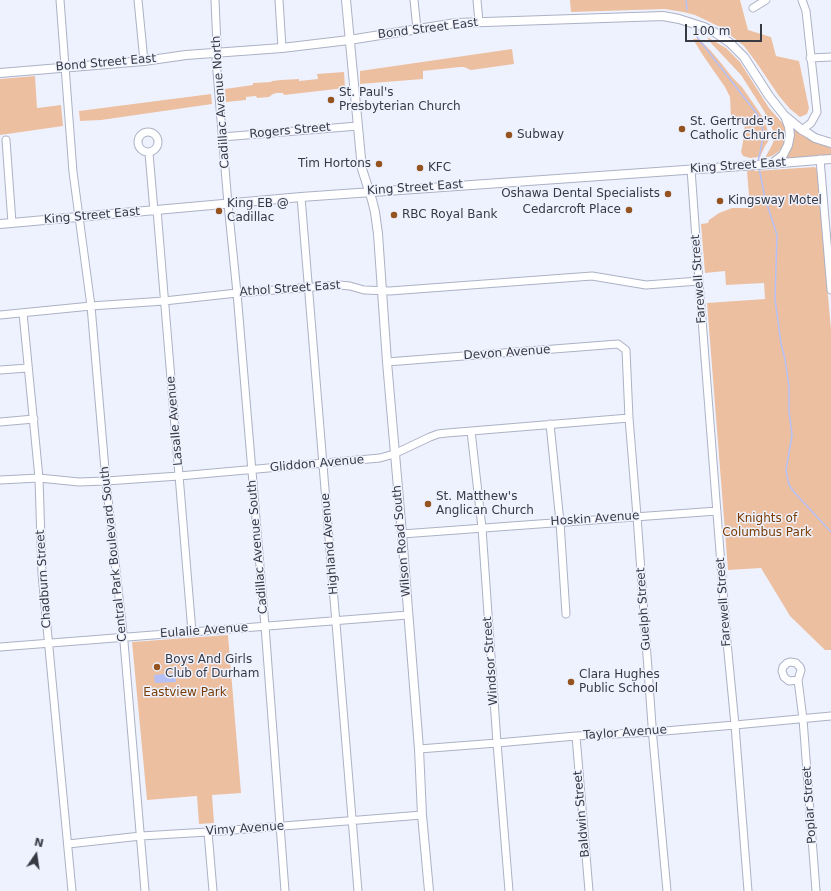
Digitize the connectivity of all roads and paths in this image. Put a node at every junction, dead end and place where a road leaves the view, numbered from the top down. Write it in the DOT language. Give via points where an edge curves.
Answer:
graph roads {
  1 [pos="60,0"];
  2 [pos="138,0"];
  3 [pos="215,0"];
  4 [pos="279,0"];
  5 [pos="346,0"];
  6 [pos="414,0"];
  7 [pos="477,0"];
  8 [pos="766,0"];
  9 [pos="802,0"];
  10 [pos="753,8"];
  11 [pos="479,22"];
  12 [pos="417,29"];
  13 [pos="349,40"];
  14 [pos="282,48"];
  15 [pos="216,53"];
  16 [pos="831,57"];
  17 [pos="810,58"];
  18 [pos="144,61"];
  19 [pos="0,67"];
  20 [pos="66,67"];
  21 [pos="0,73"];
  22 [pos="784,115"];
  23 [pos="358,126"];
  24 [pos="802,130"];
  25 [pos="222,137"];
  26 [pos="6,140"];
  27 [pos="831,143"];
  28 [pos="149,153"];
  29 [pos="820,159"];
  30 [pos="831,159"];
  31 [pos="769,164"];
  32 [pos="691,169"];
  33 [pos="370,192"];
  34 [pos="301,197"];
  35 [pos="228,204"];
  36 [pos="155,210"];
  37 [pos="80,217"];
  38 [pos="12,223"];
  39 [pos="0,224"];
  40 [pos="828,230"];
  41 [pos="699,281"];
  42 [pos="309,287"];
  43 [pos="831,290"];
  44 [pos="382,291"];
  45 [pos="237,293"];
  46 [pos="164,301"];
  47 [pos="91,306"];
  48 [pos="23,313"];
  49 [pos="0,315"];
  50 [pos="626,350"];
  51 [pos="387,362"];
  52 [pos="28,368"];
  53 [pos="0,370"];
  54 [pos="629,418"];
  55 [pos="34,419"];
  56 [pos="0,422"];
  57 [pos="550,424"];
  58 [pos="471,431"];
  59 [pos="394,454"];
  60 [pos="323,463"];
  61 [pos="252,470"];
  62 [pos="179,476"];
  63 [pos="39,478"];
  64 [pos="0,480"];
  65 [pos="106,481"];
  66 [pos="717,511"];
  67 [pos="638,516"];
  68 [pos="560,522"];
  69 [pos="482,528"];
  70 [pos="402,534"];
  71 [pos="566,614"];
  72 [pos="408,615"];
  73 [pos="336,621"];
  74 [pos="264,626"];
  75 [pos="192,632"];
  76 [pos="123,637"];
  77 [pos="48,643"];
  78 [pos="0,647"];
  79 [pos="798,680"];
  80 [pos="831,716"];
  81 [pos="803,719"];
  82 [pos="735,725"];
  83 [pos="653,732"];
  84 [pos="576,736"];
  85 [pos="497,743"];
  86 [pos="419,749"];
  87 [pos="422,815"];
  88 [pos="352,820"];
  89 [pos="280,826"];
  90 [pos="208,832"];
  91 [pos="141,836"];
  92 [pos="68,844"];
  93 [pos="72,891"];
  94 [pos="145,891"];
  95 [pos="213,891"];
  96 [pos="285,891"];
  97 [pos="358,891"];
  98 [pos="429,891"];
  99 [pos="509,891"];
  100 [pos="588,891"];
  101 [pos="667,891"];
  102 [pos="748,891"];
  103 [pos="816,891"];
  1 -- 20 [label="street, Central Park Boulevard South"];
  2 -- 18 [label="street"];
  3 -- 15 [label="street, Cadillac Avenue North"];
  4 -- 14 [label="street"];
  5 -- 13 [label="main road, Wilson Road South"];
  6 -- 12 [label="street"];
  7 -- 11 [label="street"];
  8 -- 10 [label="street"];
  9 -- 17 [label="street"];
  11 -- 12 [label="main road, Bond Street East"];
  11 -- 22 [label="main road, Bond Street East" via="663,16 690,22 716,33 730,43 744,57"];
  12 -- 13 [label="main road, Bond Street East"];
  13 -- 14 [label="main road, Bond Street East"];
  13 -- 23 [label="main road, Wilson Road South"];
  14 -- 15 [label="main road, Bond Street East"];
  15 -- 18 [label="main road, Bond Street East"];
  15 -- 25 [label="street, Cadillac Avenue North"];
  16 -- 17 [label="street"];
  17 -- 24 [label="street" via="817,112 811,123"];
  18 -- 20 [label="main road, Bond Street East"];
  19 -- 21 [label="street"];
  20 -- 21 [label="main road, Bond Street East"];
  20 -- 37 [label="street, Central Park Boulevard South" via="73,172"];
  22 -- 24 [label="main road, Bond Street East"];
  22 -- 31 [label="main road" via="790,134 788,145 783,155"];
  23 -- 25 [label="street, Rogers Street"];
  23 -- 33 [label="main road, Wilson Road South" via="362,169"];
  24 -- 27 [label="main road, Bond Street East"];
  25 -- 35 [label="street, Cadillac Avenue North"];
  26 -- 38 [label="street"];
  28 -- 36 [label="street, Lasalle Avenue"];
  29 -- 30 [label="main road, King Street East"];
  29 -- 31 [label="main road, King Street East"];
  29 -- 40 [label="street"];
  31 -- 32 [label="main road, King Street East"];
  32 -- 33 [label="main road, King Street East"];
  32 -- 41 [label="street, Farewell Street"];
  33 -- 34 [label="main road, King Street East"];
  33 -- 44 [label="main road, Wilson Road South" via="377,227"];
  34 -- 35 [label="main road, King Street East"];
  34 -- 42 [label="street, Highland Avenue"];
  35 -- 36 [label="main road, King Street East"];
  35 -- 45 [label="street, Cadillac Avenue South"];
  36 -- 37 [label="main road, King Street East"];
  36 -- 46 [label="street, Lasalle Avenue"];
  37 -- 38 [label="main road, King Street East"];
  37 -- 47 [label="street, Central Park Boulevard South"];
  38 -- 39 [label="main road, King Street East"];
  40 -- 43 [label="street"];
  41 -- 44 [label="street, Athol Street East" via="646,285 592,276"];
  41 -- 66 [label="street, Farewell Street"];
  42 -- 44 [label="street, Athol Street East" via="345,285"];
  42 -- 45 [label="street, Athol Street East"];
  42 -- 60 [label="street, Highland Avenue"];
  44 -- 51 [label="main road, Wilson Road South"];
  45 -- 46 [label="street, Athol Street East"];
  45 -- 61 [label="street, Cadillac Avenue South"];
  46 -- 47 [label="street, Athol Street East"];
  46 -- 62 [label="street, Lasalle Avenue"];
  47 -- 48 [label="street, Athol Street East"];
  47 -- 65 [label="street, Central Park Boulevard South"];
  48 -- 49 [label="street, Athol Street East"];
  48 -- 52 [label="street, Chadburn Street"];
  50 -- 51 [label="street, Devon Avenue" via="618,344"];
  50 -- 54 [label="street, Guelph Street"];
  51 -- 59 [label="main road, Wilson Road South"];
  52 -- 53 [label="street"];
  52 -- 55 [label="street, Chadburn Street"];
  54 -- 57 [label="street, Gliddon Avenue"];
  54 -- 67 [label="street, Guelph Street"];
  55 -- 56 [label="street"];
  55 -- 63 [label="street, Chadburn Street"];
  57 -- 58 [label="street, Gliddon Avenue"];
  57 -- 68 [label="street"];
  58 -- 59 [label="street, Gliddon Avenue" via="438,434"];
  58 -- 69 [label="street, Windsor Street"];
  59 -- 60 [label="street, Gliddon Avenue" via="380,458"];
  59 -- 70 [label="main road, Wilson Road South"];
  60 -- 61 [label="street, Gliddon Avenue"];
  60 -- 73 [label="street, Highland Avenue"];
  61 -- 62 [label="street, Gliddon Avenue"];
  61 -- 74 [label="street, Cadillac Avenue South"];
  62 -- 65 [label="street, Gliddon Avenue"];
  62 -- 75 [label="street, Lasalle Avenue"];
  63 -- 64 [label="street, Gliddon Avenue"];
  63 -- 65 [label="street, Gliddon Avenue" via="79,482"];
  63 -- 77 [label="street, Chadburn Street" via="42,574"];
  65 -- 76 [label="street, Central Park Boulevard South"];
  66 -- 67 [label="street, Hoskin Avenue"];
  66 -- 82 [label="street, Farewell Street"];
  67 -- 68 [label="street, Hoskin Avenue"];
  67 -- 83 [label="street, Guelph Street"];
  68 -- 69 [label="street, Hoskin Avenue"];
  68 -- 71 [label="street"];
  69 -- 70 [label="street, Hoskin Avenue"];
  69 -- 85 [label="street, Windsor Street"];
  70 -- 72 [label="main road, Wilson Road South"];
  72 -- 73 [label="street, Eulalie Avenue"];
  72 -- 86 [label="main road, Wilson Road South"];
  73 -- 74 [label="street, Eulalie Avenue"];
  73 -- 88 [label="street, Highland Avenue"];
  74 -- 75 [label="street, Eulalie Avenue"];
  74 -- 89 [label="street, Cadillac Avenue South"];
  75 -- 76 [label="street, Eulalie Avenue"];
  76 -- 77 [label="street, Eulalie Avenue"];
  76 -- 91 [label="street, Central Park Boulevard South"];
  77 -- 78 [label="street, Eulalie Avenue"];
  77 -- 92 [label="street, Chadburn Street"];
  79 -- 81 [label="street, Poplar Street"];
  80 -- 81 [label="street, Taylor Avenue"];
  81 -- 82 [label="street, Taylor Avenue"];
  81 -- 103 [label="street, Poplar Street"];
  82 -- 83 [label="street, Taylor Avenue"];
  82 -- 102 [label="street, Farewell Street"];
  83 -- 84 [label="street, Taylor Avenue"];
  83 -- 101 [label="street, Guelph Street"];
  84 -- 85 [label="street, Taylor Avenue"];
  84 -- 100 [label="street, Baldwin Street"];
  85 -- 86 [label="street, Taylor Avenue"];
  85 -- 99 [label="street, Windsor Street"];
  86 -- 87 [label="main road, Wilson Road South"];
  87 -- 88 [label="street, Vimy Avenue"];
  87 -- 98 [label="main road, Wilson Road South"];
  88 -- 89 [label="street, Vimy Avenue"];
  88 -- 97 [label="street, Highland Avenue"];
  89 -- 90 [label="street, Vimy Avenue"];
  89 -- 96 [label="street, Cadillac Avenue South"];
  90 -- 91 [label="street, Vimy Avenue"];
  90 -- 95 [label="street"];
  91 -- 92 [label="street, Vimy Avenue"];
  91 -- 94 [label="street, Central Park Boulevard South"];
  92 -- 93 [label="street, Chadburn Street"];
}
